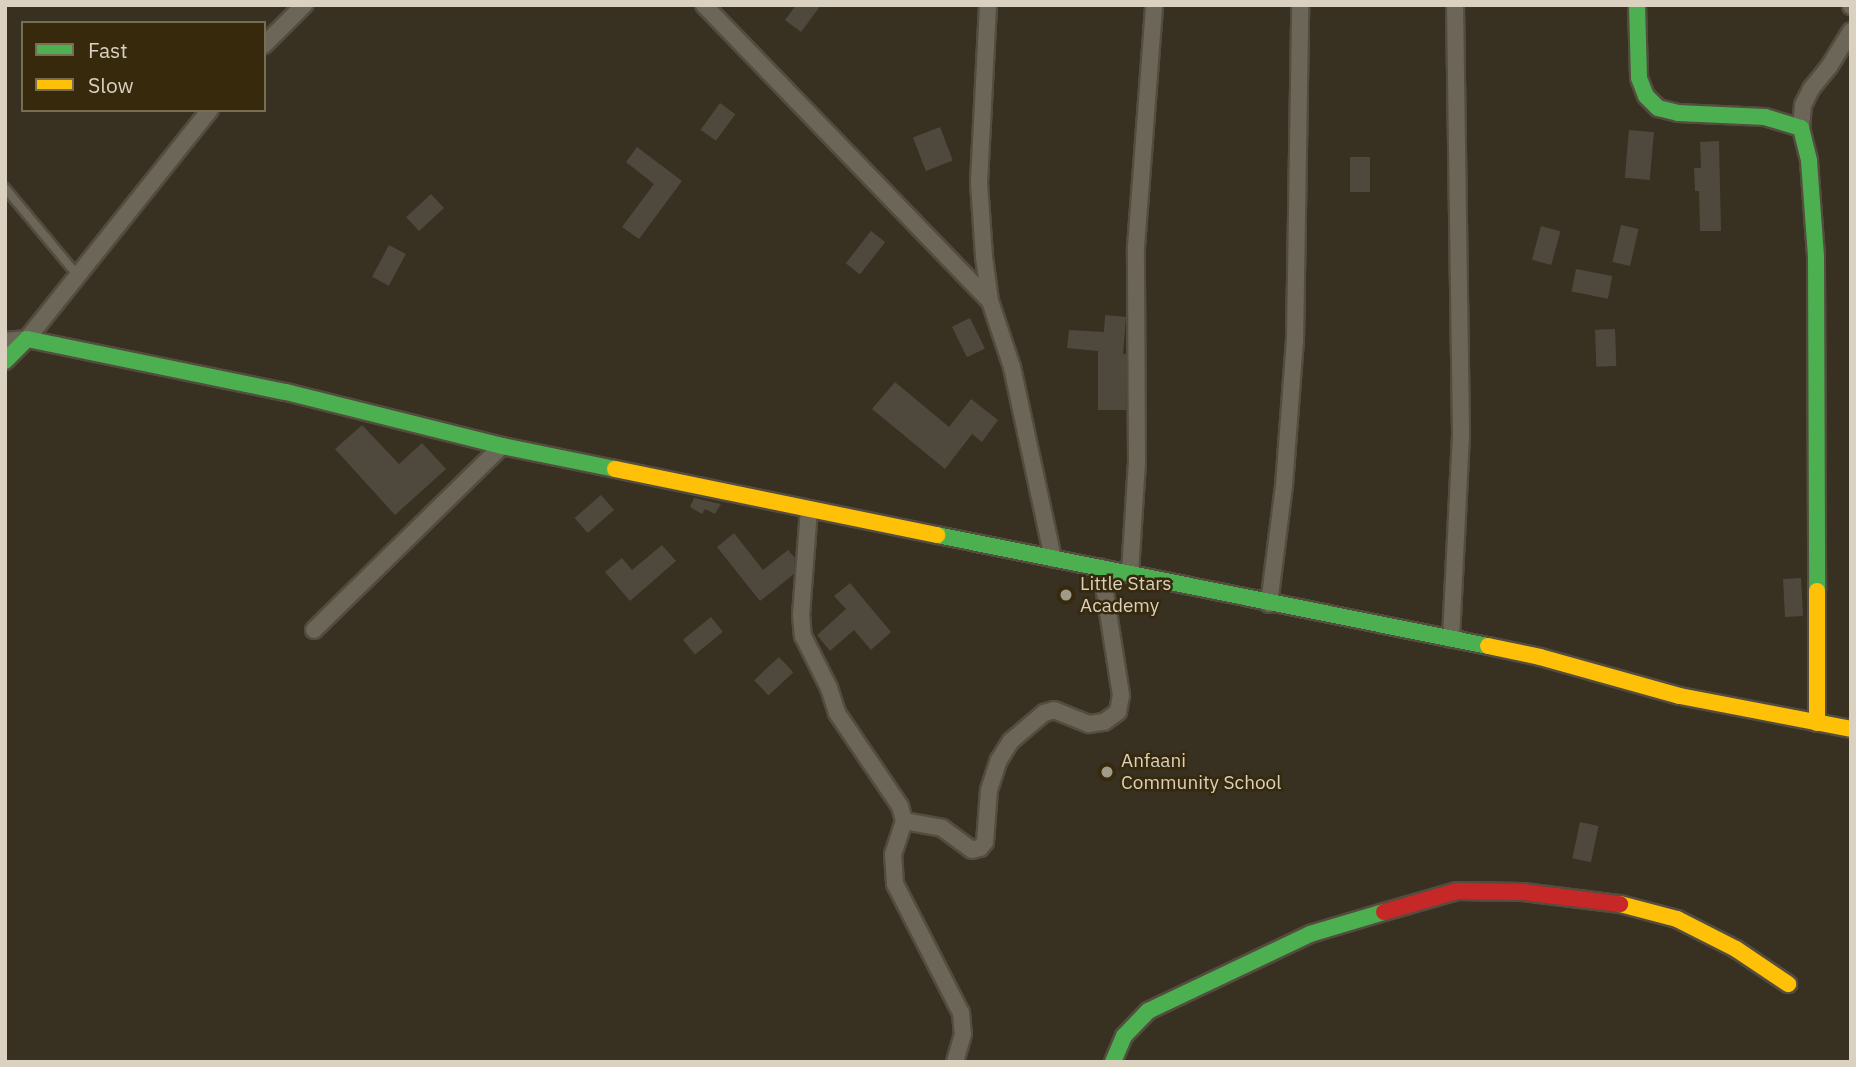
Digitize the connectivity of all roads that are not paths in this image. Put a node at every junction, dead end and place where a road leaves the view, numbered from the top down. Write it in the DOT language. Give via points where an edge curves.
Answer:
graph roads {
  1 [pos="304,5"];
  2 [pos="704,5"];
  3 [pos="1154,5"];
  4 [pos="1300,5"];
  5 [pos="1455,5"];
  6 [pos="1637,5"];
  7 [pos="986,6"];
  8 [pos="1851,31"];
  9 [pos="266,44"];
  10 [pos="208,112"];
  11 [pos="1801,128"];
  12 [pos="5,188"];
  13 [pos="78,276"];
  14 [pos="990,301"];
  15 [pos="26,339"];
  16 [pos="5,341"];
  17 [pos="5,361"];
  18 [pos="502,446"];
  19 [pos="809,509"];
  20 [pos="1053,559"];
  21 [pos="1101,568"];
  22 [pos="1130,573"];
  23 [pos="1269,604"];
  24 [pos="314,630"];
  25 [pos="1451,639"];
  26 [pos="1817,723"];
  27 [pos="1851,729"];
  28 [pos="904,821"];
  29 [pos="1788,984"];
  30 [pos="955,1062"];
  31 [pos="1113,1062"];
  1 -- 9 [label="street"];
  2 -- 14 [label="street"];
  3 -- 22 [label="street" via="1136,247 1137,463"];
  4 -- 23 [label="street" via="1294,341 1284,486"];
  5 -- 25 [label="street" via="1461,433"];
  6 -- 11 [label="street" via="1639,78 1646,96 1658,108 1765,117"];
  7 -- 14 [label="street" via="979,183"];
  8 -- 11 [label="street" via="1811,89 1803,105"];
  10 -- 13 [label="street"];
  11 -- 26 [label="street" via="1809,161 1816,257"];
  12 -- 13 [label="lane"];
  13 -- 15 [label="street"];
  14 -- 20 [label="street" via="1012,367"];
  15 -- 16 [label="street"];
  15 -- 17 [label="street"];
  15 -- 18 [label="street" via="285,392"];
  18 -- 19 [label="street"];
  18 -- 24 [label="street"];
  19 -- 20 [label="street"];
  19 -- 28 [label="street" via="803,636 837,713 900,806"];
  20 -- 21 [label="street"];
  21 -- 22 [label="street"];
  21 -- 28 [label="street" via="1121,695 1118,712 1104,722 1089,724 1054,710 1011,741 989,790 981,848 972,850 942,828"];
  22 -- 23 [label="street"];
  23 -- 25 [label="street"];
  25 -- 26 [label="street" via="1540,657 1680,696"];
  26 -- 27 [label="street"];
  28 -- 30 [label="street" via="893,854 895,884 961,1013 963,1034"];
  29 -- 31 [label="street" via="1677,919 1620,904 1537,893 1457,891 1310,934 1148,1010 1124,1036"];
}
